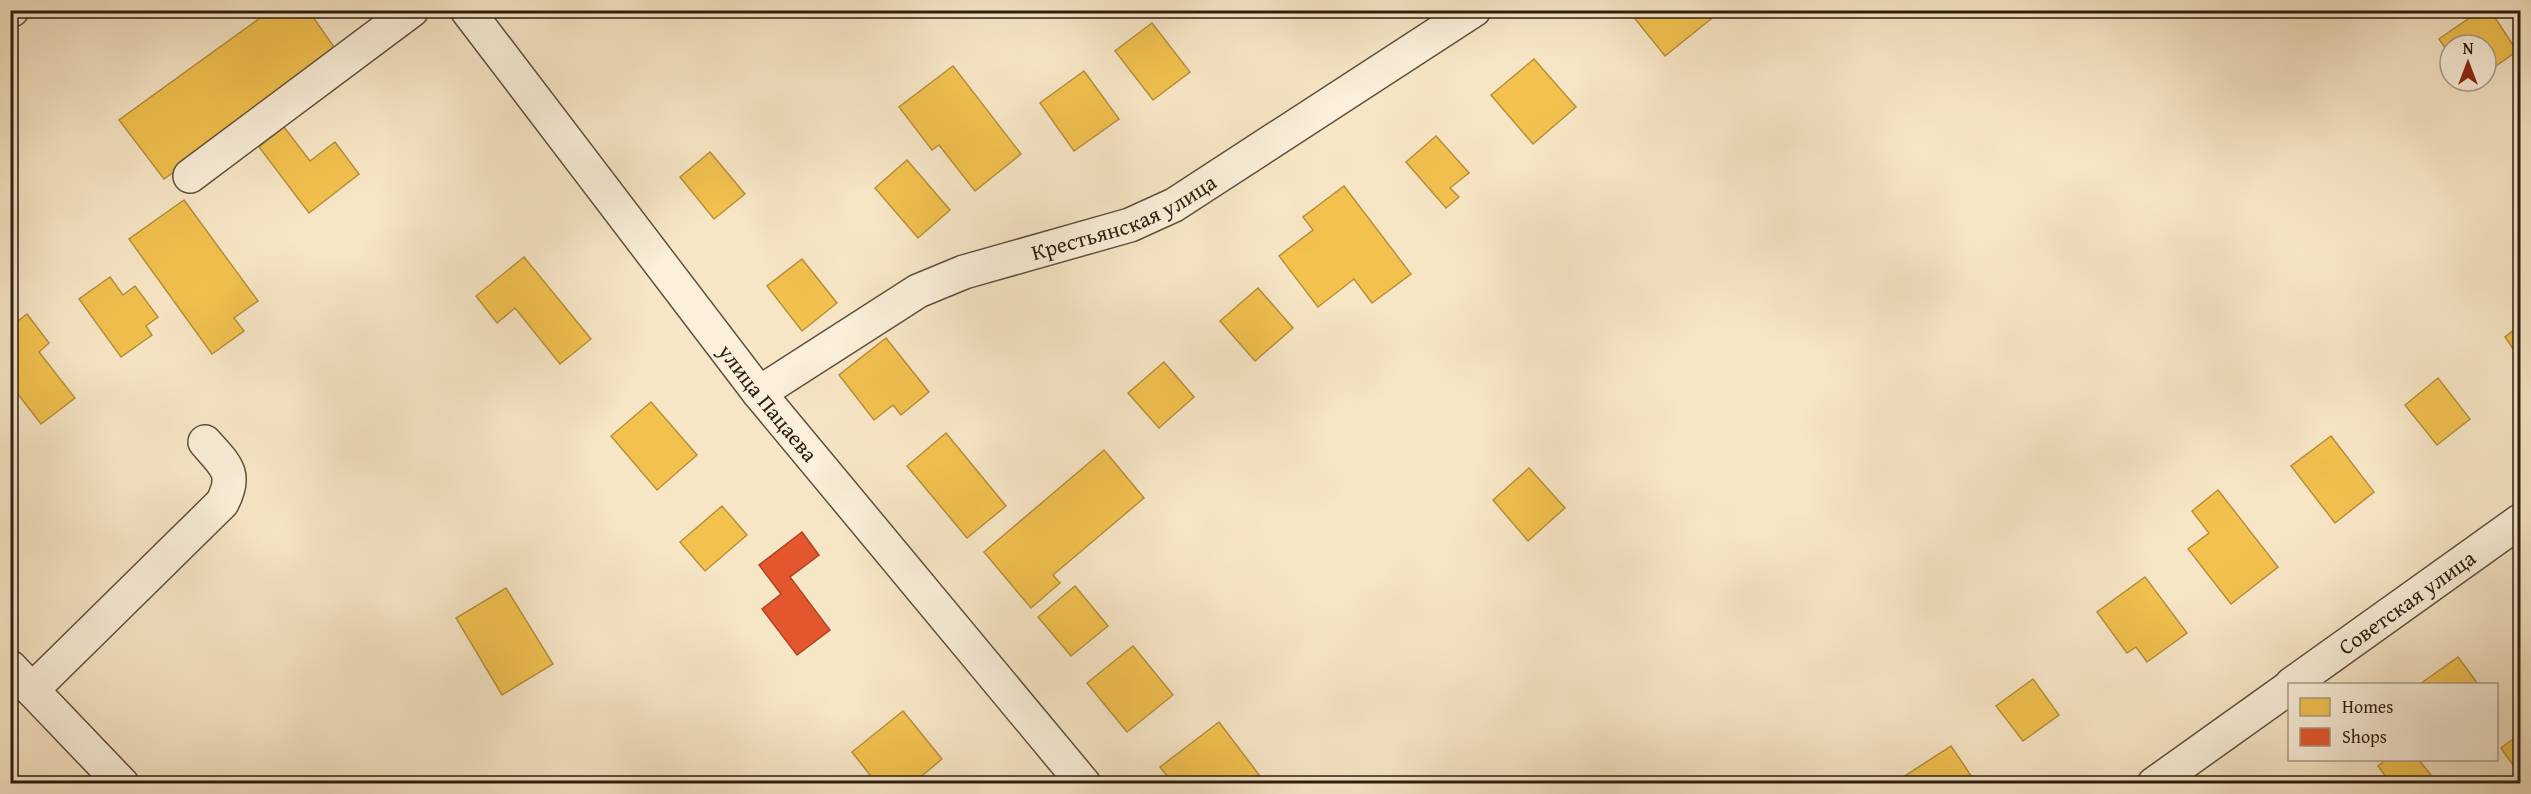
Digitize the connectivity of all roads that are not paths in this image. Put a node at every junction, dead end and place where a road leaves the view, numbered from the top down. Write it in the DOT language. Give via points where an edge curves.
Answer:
graph roads {
  1 [pos="412,10"];
  2 [pos="467,10"];
  3 [pos="1474,10"];
  4 [pos="190,176"];
  5 [pos="759,393"];
  6 [pos="205,442"];
  7 [pos="2520,521"];
  8 [pos="21,679"];
  9 [pos="2295,683"];
  10 [pos="2288,688"];
  11 [pos="122,783"];
  12 [pos="1082,783"];
  13 [pos="2154,783"];
  1 -- 4 [label="street"];
  2 -- 5 [label="street, улица Пацаева"];
  3 -- 5 [label="street, Крестьянская улица" via="1174,205 1130,225 964,272 918,291"];
  5 -- 12 [label="street, улица Пацаева"];
  6 -- 8 [label="street" via="229,470 231,487 222,503"];
  7 -- 9 [label="street, Советская улица"];
  8 -- 11 [label="street"];
  10 -- 13 [label="street, Советская улица"];
}
